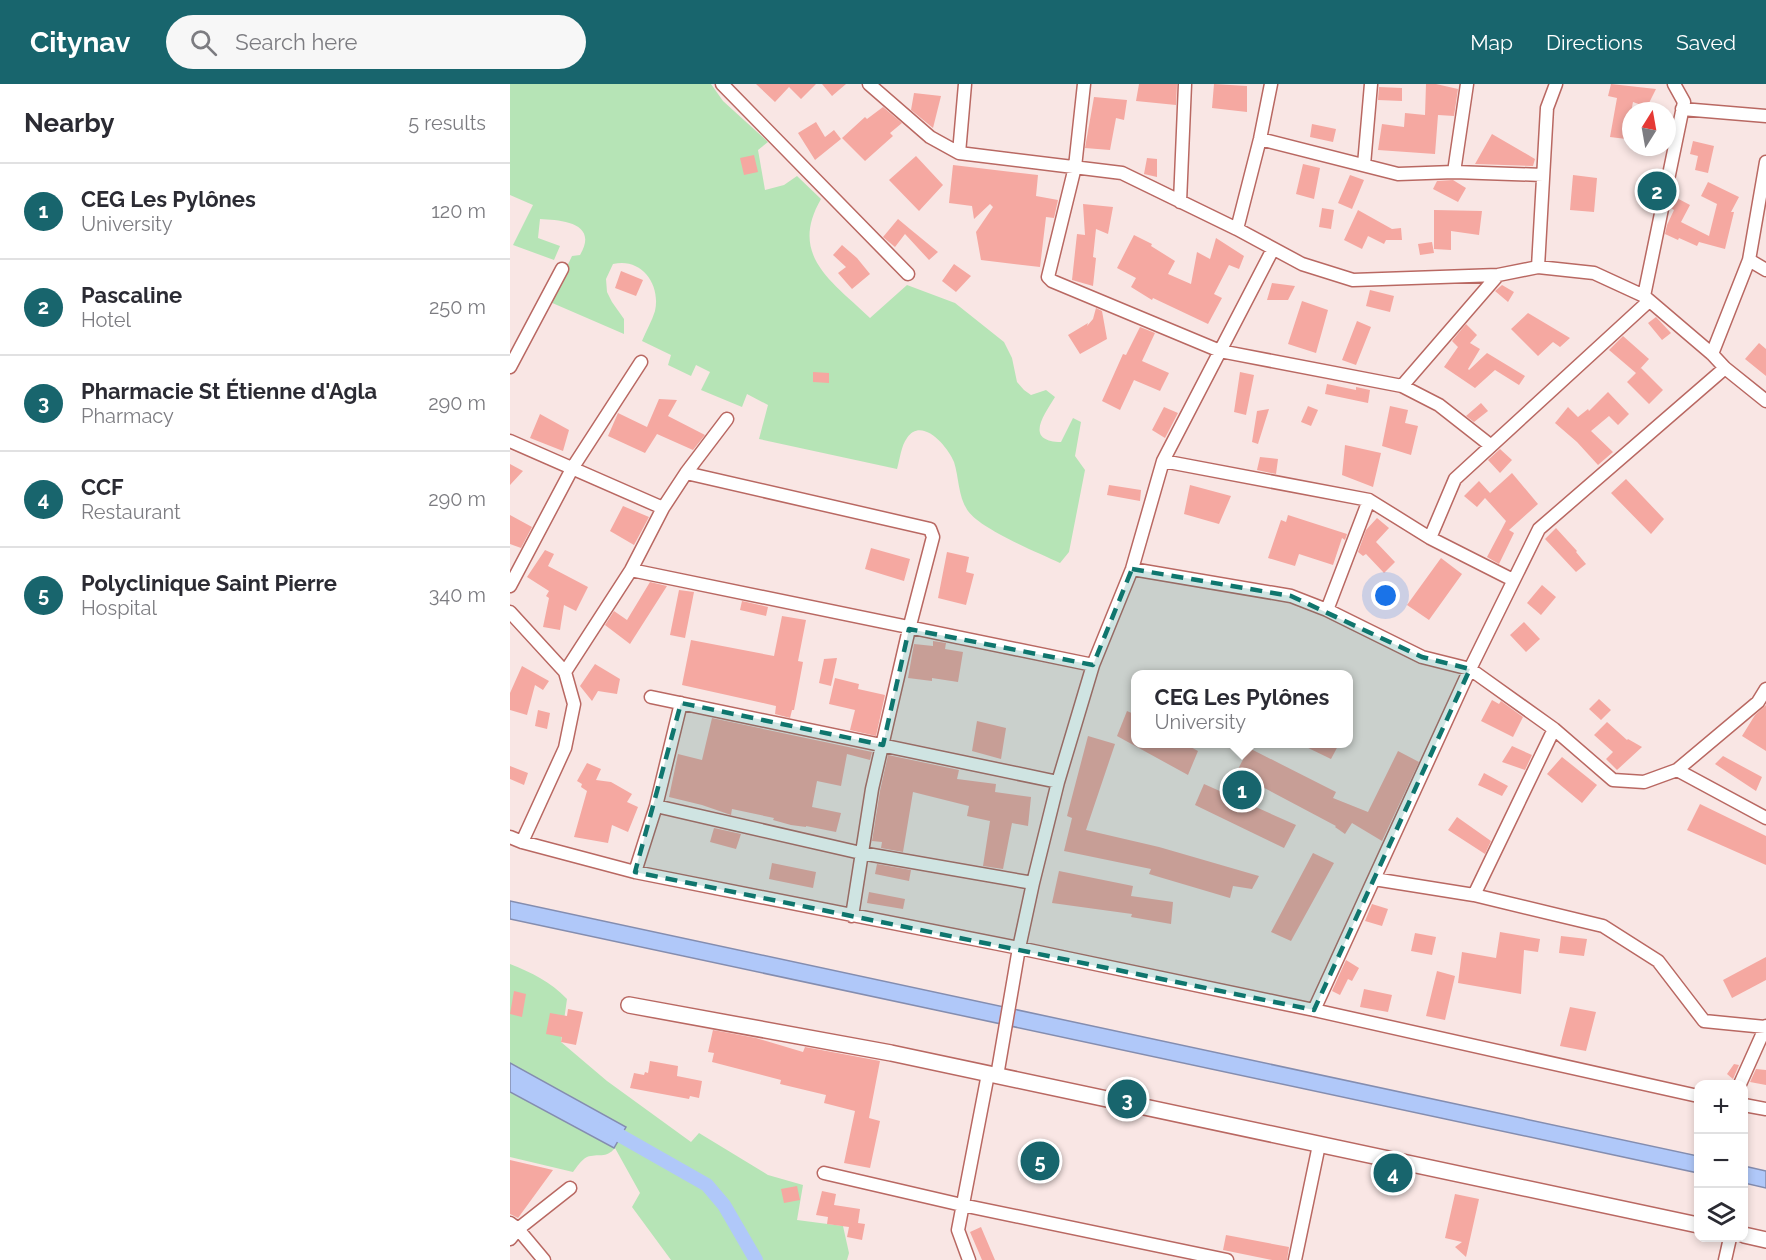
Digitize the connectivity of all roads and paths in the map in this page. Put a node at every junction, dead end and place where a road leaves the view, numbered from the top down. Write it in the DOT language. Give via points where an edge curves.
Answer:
graph roads {
  1 [pos="722,84"];
  2 [pos="869,84"];
  3 [pos="965,84"];
  4 [pos="1084,84"];
  5 [pos="1185,84"];
  6 [pos="1271,84"];
  7 [pos="1371,84"];
  8 [pos="1467,84"];
  9 [pos="1556,84"];
  10 [pos="1674,84"];
  11 [pos="1683,109"];
  12 [pos="1766,116"];
  13 [pos="1260,139"];
  14 [pos="959,153"];
  15 [pos="1766,162"];
  16 [pos="1364,165"];
  17 [pos="1075,167"];
  18 [pos="1454,172"];
  19 [pos="1543,175"];
  20 [pos="1180,202"];
  21 [pos="1237,229"];
  22 [pos="1273,249"];
  23 [pos="1749,260"];
  24 [pos="1538,267"];
  25 [pos="562,269"];
  26 [pos="1766,270"];
  27 [pos="908,274"];
  28 [pos="1498,275"];
  29 [pos="1647,298"];
  30 [pos="1220,351"];
  31 [pos="1712,354"];
  32 [pos="641,362"];
  33 [pos="510,367"];
  34 [pos="1725,368"];
  35 [pos="1402,386"];
  36 [pos="1766,401"];
  37 [pos="727,419"];
  38 [pos="510,441"];
  39 [pos="1490,445"];
  40 [pos="1163,461"];
  41 [pos="573,467"];
  42 [pos="686,473"];
  43 [pos="1369,500"];
  44 [pos="663,508"];
  45 [pos="1430,538"];
  46 [pos="1132,569"];
  47 [pos="631,570"];
  48 [pos="1513,580"];
  49 [pos="510,586"];
  50 [pos="1327,610"];
  51 [pos="510,612"];
  52 [pos="909,628"];
  53 [pos="1093,665"];
  54 [pos="1470,669"];
  55 [pos="565,672"];
  56 [pos="1766,689"];
  57 [pos="651,697"];
  58 [pos="681,703"];
  59 [pos="1554,729"];
  60 [pos="883,745"];
  61 [pos="1677,770"];
  62 [pos="1058,782"];
  63 [pos="656,806"];
  64 [pos="1766,818"];
  65 [pos="516,839"];
  66 [pos="861,854"];
  67 [pos="635,872"];
  68 [pos="1374,879"];
  69 [pos="1033,883"];
  70 [pos="1474,895"];
  71 [pos="852,916"];
  72 [pos="1019,948"];
  73 [pos="629,1005"];
  74 [pos="1314,1010"];
  75 [pos="1766,1027"];
  76 [pos="992,1075"];
  77 [pos="1742,1080"];
  78 [pos="1694,1095"];
  79 [pos="1748,1106"];
  80 [pos="1766,1109"];
  81 [pos="1319,1144"];
  82 [pos="824,1173"];
  83 [pos="570,1188"];
  84 [pos="962,1205"];
  85 [pos="1694,1224"];
  86 [pos="513,1230"];
  87 [pos="1748,1236"];
  88 [pos="1766,1240"];
  89 [pos="1729,1242"];
  90 [pos="544,1260"];
  91 [pos="969,1260"];
  92 [pos="1227,1260"];
  93 [pos="1295,1260"];
  94 [pos="1725,1260"];
  1 -- 27 [label="street"];
  2 -- 14 [label="street" via="930,137"];
  3 -- 14 [label="street"];
  4 -- 17 [label="street"];
  5 -- 20 [label="street"];
  6 -- 13 [label="street"];
  7 -- 16 [label="street"];
  8 -- 18 [label="street"];
  9 -- 19 [label="street" via="1547,108"];
  10 -- 11 [label="street" via="1684,102"];
  11 -- 12 [label="street"];
  11 -- 29 [label="street"];
  13 -- 16 [label="street"];
  13 -- 21 [label="street"];
  14 -- 17 [label="street"];
  15 -- 23 [label="street"];
  16 -- 18 [label="street" via="1398,174"];
  17 -- 20 [label="street" via="1122,173"];
  17 -- 30 [label="street" via="1048,278"];
  18 -- 19 [label="street"];
  19 -- 24 [label="street"];
  20 -- 21 [label="street"];
  21 -- 22 [label="street"];
  22 -- 28 [label="street" via="1302,264 1353,280"];
  22 -- 30 [label="street"];
  23 -- 26 [label="street"];
  23 -- 31 [label="street"];
  24 -- 28 [label="street"];
  24 -- 29 [label="street" via="1594,273"];
  25 -- 33 [label="street"];
  28 -- 35 [label="street"];
  29 -- 31 [label="street"];
  29 -- 39 [label="street"];
  30 -- 35 [label="street"];
  30 -- 40 [label="street"];
  31 -- 34 [label="street"];
  32 -- 41 [label="street"];
  34 -- 36 [label="street"];
  34 -- 48 [label="street" via="1539,529"];
  35 -- 39 [label="street" via="1439,405"];
  37 -- 42 [label="street"];
  38 -- 41 [label="street"];
  39 -- 45 [label="street" via="1455,479"];
  40 -- 43 [label="street"];
  40 -- 46 [label="street"];
  41 -- 44 [label="street"];
  41 -- 49 [label="street"];
  42 -- 44 [label="street"];
  42 -- 52 [label="street" via="930,529 933,537"];
  43 -- 45 [label="street"];
  43 -- 50 [label="street"];
  44 -- 47 [label="street"];
  45 -- 48 [label="street"];
  46 -- 50 [label="street" via="1292,596"];
  46 -- 53 [label="street"];
  47 -- 52 [label="street"];
  47 -- 55 [label="street"];
  48 -- 54 [label="street"];
  50 -- 54 [label="street" via="1422,657"];
  51 -- 55 [label="street"];
  52 -- 53 [label="street"];
  52 -- 60 [label="street"];
  53 -- 62 [label="street"];
  54 -- 59 [label="street"];
  54 -- 68 [label="street"];
  55 -- 65 [label="street" via="574,704 565,748"];
  56 -- 61 [label="street" via="1758,702"];
  57 -- 58 [label="street"];
  58 -- 60 [label="street"];
  58 -- 63 [label="street"];
  59 -- 61 [label="street" via="1613,780 1644,782"];
  59 -- 70 [label="street"];
  60 -- 62 [label="street"];
  60 -- 66 [label="street"];
  61 -- 64 [label="street"];
  62 -- 69 [label="street"];
  63 -- 66 [label="street"];
  63 -- 67 [label="street"];
  65 -- 67 [label="street"];
  66 -- 69 [label="street"];
  66 -- 71 [label="street"];
  67 -- 71 [label="street"];
  68 -- 70 [label="street"];
  68 -- 74 [label="street"];
  69 -- 72 [label="street"];
  70 -- 75 [label="street" via="1603,926 1658,960 1704,1021"];
  71 -- 72 [label="street"];
  72 -- 74 [label="street"];
  72 -- 76 [label="street" via="1006,1025"];
  73 -- 76 [label="street"];
  74 -- 78 [label="street"];
  75 -- 77 [label="street"];
  76 -- 81 [label="street"];
  76 -- 84 [label="street"];
  79 -- 80 [label="street"];
  81 -- 85 [label="street"];
  81 -- 93 [label="street"];
  82 -- 84 [label="street"];
  83 -- 86 [label="street"];
  84 -- 91 [label="street" via="958,1230"];
  84 -- 92 [label="street"];
  86 -- 90 [label="street"];
  87 -- 88 [label="street"];
  89 -- 94 [label="street"];
}
